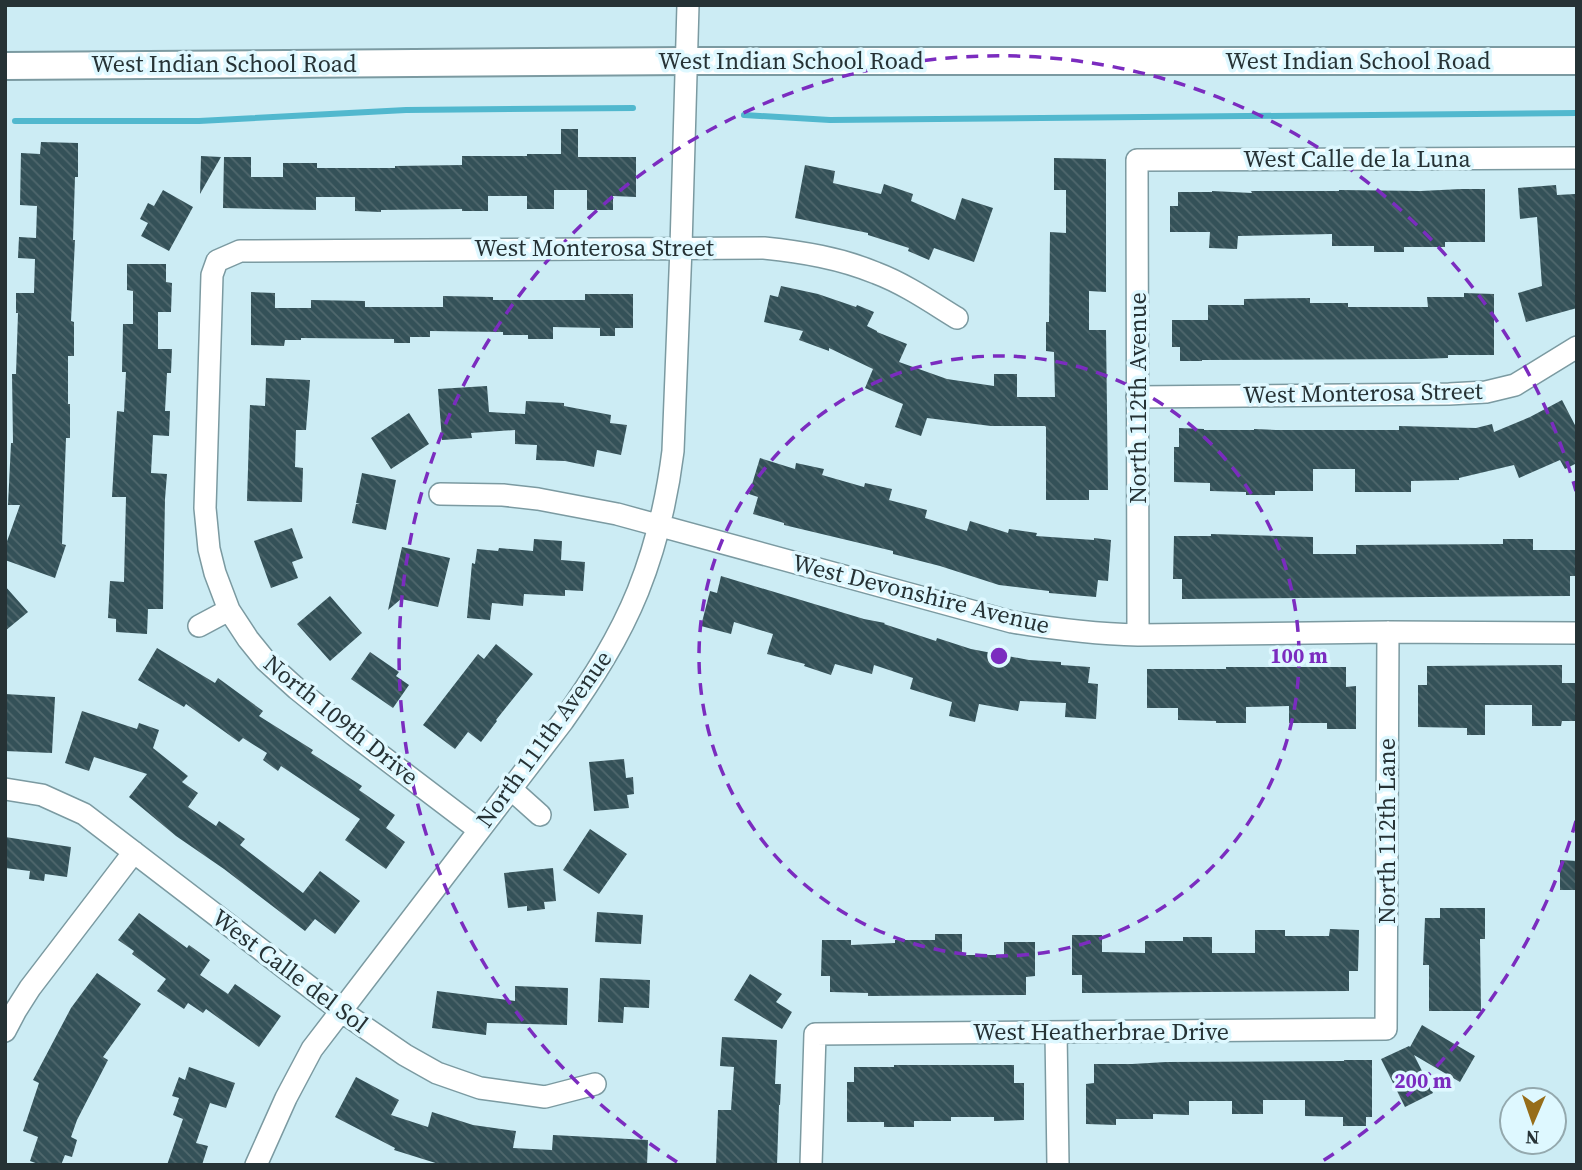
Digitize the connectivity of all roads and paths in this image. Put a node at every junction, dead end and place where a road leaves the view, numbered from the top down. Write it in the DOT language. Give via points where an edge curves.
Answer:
graph roads {
  1 [pos="688,5"];
  2 [pos="687,61"];
  3 [pos="1577,61"];
  4 [pos="5,66"];
  5 [pos="1577,158"];
  6 [pos="1137,160"];
  7 [pos="681,247"];
  8 [pos="217,261"];
  9 [pos="957,318"];
  10 [pos="1577,347"];
  11 [pos="1138,397"];
  12 [pos="440,494"];
  13 [pos="660,524"];
  14 [pos="229,610"];
  15 [pos="200,626"];
  16 [pos="1388,632"];
  17 [pos="1577,633"];
  18 [pos="1138,635"];
  19 [pos="5,789"];
  20 [pos="511,789"];
  21 [pos="540,815"];
  22 [pos="479,830"];
  23 [pos="134,852"];
  24 [pos="341,1011"];
  25 [pos="1386,1029"];
  26 [pos="5,1031"];
  27 [pos="1056,1031"];
  28 [pos="595,1084"];
  29 [pos="256,1165"];
  30 [pos="811,1165"];
  31 [pos="1058,1165"];
  1 -- 2 [label="street, North 111th Avenue"];
  2 -- 3 [label="main road, West Indian School Road"];
  2 -- 4 [label="main road, West Indian School Road"];
  2 -- 7 [label="street, North 111th Avenue"];
  5 -- 6 [label="street, West Calle de la Luna"];
  6 -- 11 [label="street, North 112th Avenue"];
  7 -- 8 [label="street, West Monterosa Street" via="240,251"];
  7 -- 9 [label="street, West Monterosa Street" via="764,248 848,263 904,286"];
  7 -- 13 [label="street, North 111th Avenue" via="674,451"];
  8 -- 14 [label="street, North 109th Drive" via="212,275 205,508 209,549"];
  10 -- 11 [label="street, West Monterosa Street" via="1515,385 1486,392"];
  11 -- 18 [label="street, North 112th Avenue"];
  12 -- 13 [label="street, West Devonshire Avenue" via="538,499"];
  13 -- 18 [label="street, West Devonshire Avenue" via="1012,622"];
  13 -- 20 [label="street, North 111th Avenue" via="638,591 609,649 577,702"];
  14 -- 15 [label="street"];
  14 -- 22 [label="street, North 109th Drive" via="265,660 297,689"];
  16 -- 17 [label="street, West Devonshire Avenue"];
  16 -- 18 [label="street, West Devonshire Avenue"];
  16 -- 25 [label="street, North 112th Lane"];
  19 -- 23 [label="street, West Calle del Sol" via="42,795 83,814"];
  20 -- 21 [label="street"];
  20 -- 22 [label="street, North 111th Avenue"];
  22 -- 24 [label="street, North 111th Avenue"];
  23 -- 24 [label="street, West Calle del Sol"];
  23 -- 26 [label="street" via="30,988"];
  24 -- 28 [label="street, West Calle del Sol" via="437,1073 480,1088 545,1097"];
  24 -- 29 [label="street, North 111th Avenue" via="312,1048"];
  25 -- 27 [label="street, West Heatherbrae Drive"];
  27 -- 30 [label="street, West Heatherbrae Drive" via="815,1034"];
  27 -- 31 [label="street"];
}
